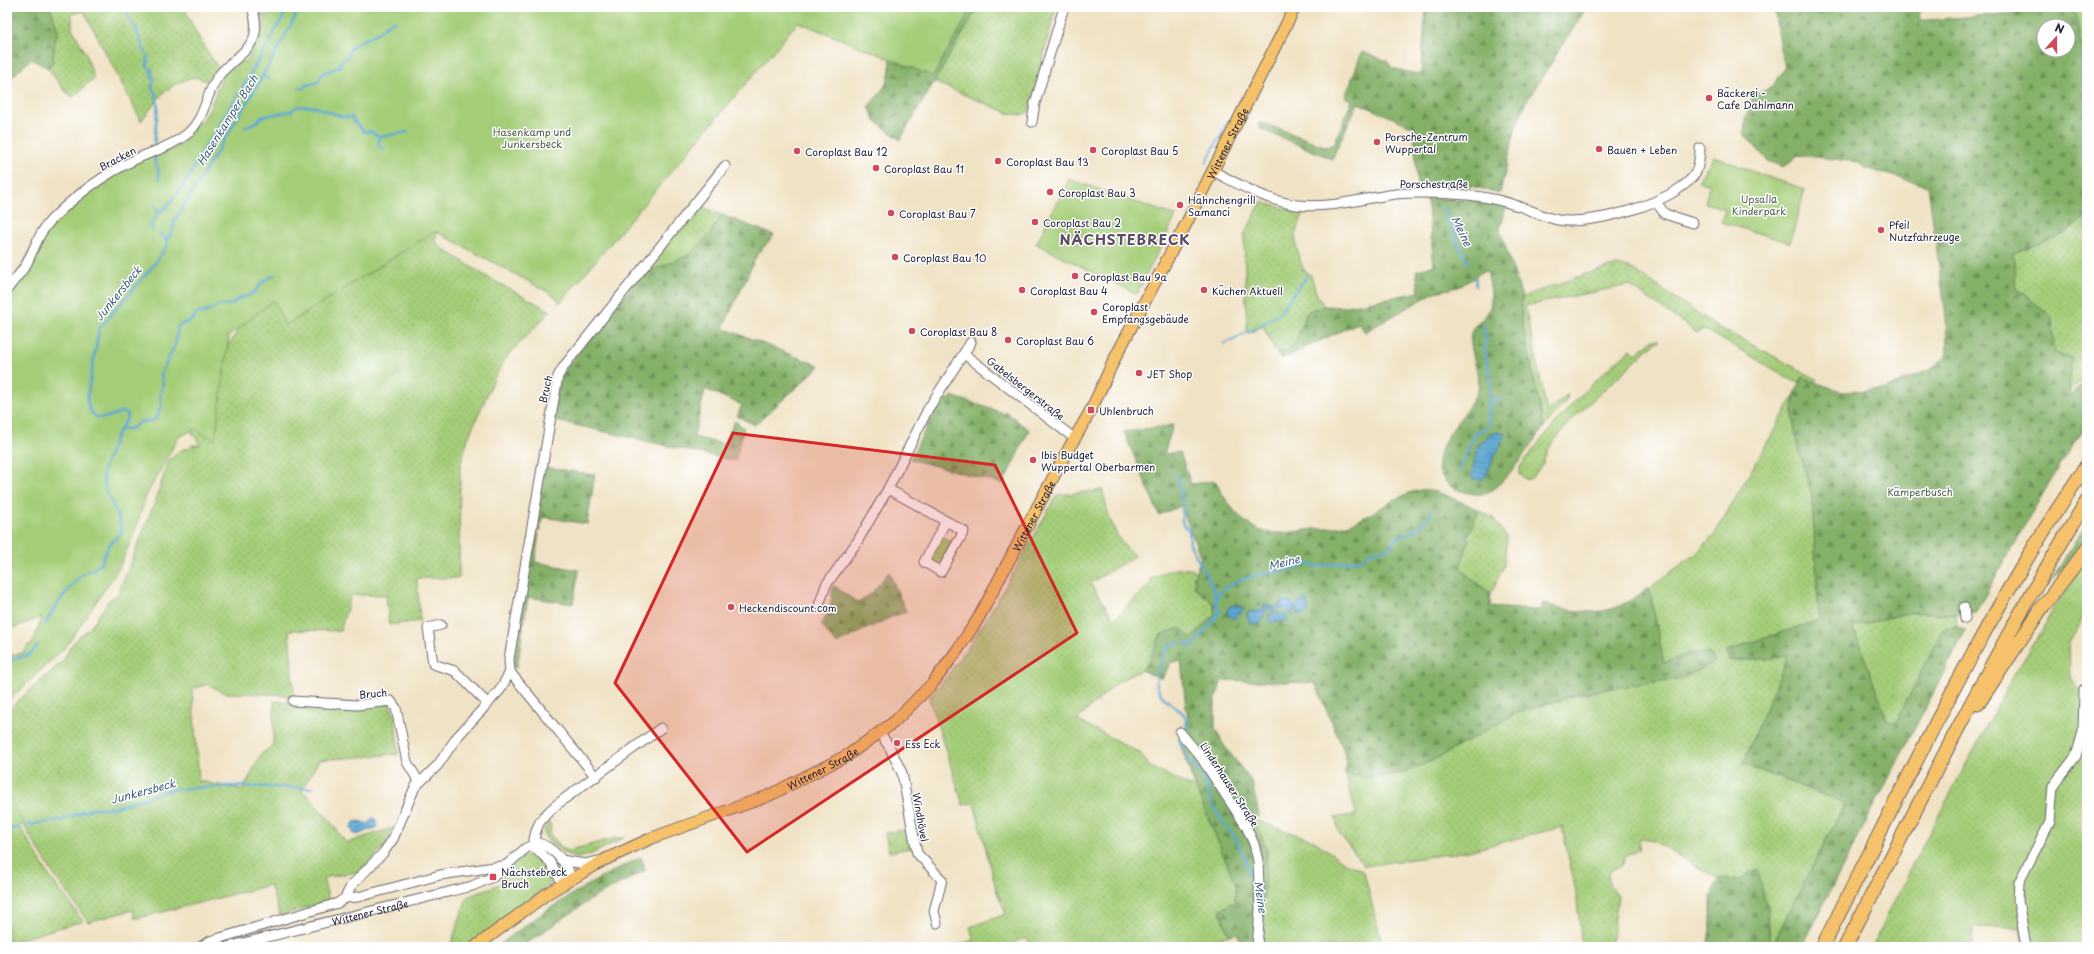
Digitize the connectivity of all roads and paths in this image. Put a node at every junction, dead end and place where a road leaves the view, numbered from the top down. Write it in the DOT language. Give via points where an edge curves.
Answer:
graph roads {
  1 [pos="252,7"];
  2 [pos="1064,7"];
  3 [pos="1295,7"];
  4 [pos="1032,122"];
  5 [pos="1700,148"];
  6 [pos="725,166"];
  7 [pos="1213,171"];
  8 [pos="1656,202"];
  9 [pos="1693,223"];
  10 [pos="7,290"];
  11 [pos="971,342"];
  12 [pos="964,354"];
  13 [pos="1074,438"];
  14 [pos="2087,465"];
  15 [pos="888,489"];
  16 [pos="2087,501"];
  17 [pos="946,521"];
  18 [pos="2087,549"];
  19 [pos="819,605"];
  20 [pos="1964,606"];
  21 [pos="1965,619"];
  22 [pos="441,625"];
  23 [pos="2004,653"];
  24 [pos="510,672"];
  25 [pos="2084,689"];
  26 [pos="293,701"];
  27 [pos="488,704"];
  28 [pos="661,728"];
  29 [pos="1180,732"];
  30 [pos="880,733"];
  31 [pos="596,777"];
  32 [pos="419,782"];
  33 [pos="533,846"];
  34 [pos="560,860"];
  35 [pos="604,860"];
  36 [pos="508,865"];
  37 [pos="565,882"];
  38 [pos="345,898"];
  39 [pos="937,923"];
  40 [pos="200,947"];
  41 [pos="227,947"];
  42 [pos="475,947"];
  43 [pos="1257,947"];
  44 [pos="1822,947"];
  45 [pos="1845,947"];
  46 [pos="2026,947"];
  1 -- 10 [label="street, Bracken" via="256,25 250,46 219,75 203,115 188,133 175,143 136,159 103,178 51,220 39,234 26,264"];
  2 -- 4 [label="street" via="1035,103"];
  3 -- 7 [label="main road, Wittener Straße"];
  5 -- 8 [label="street, Porschestraße" via="1700,160 1695,172 1676,191"];
  6 -- 24 [label="street, Bruch" via="558,376 509,659"];
  7 -- 8 [label="street, Porschestraße" via="1258,194 1297,205 1329,205 1413,192 1472,194 1516,205 1558,220 1574,222 1596,219"];
  7 -- 13 [label="main road, Wittener Straße" via="1091,410"];
  8 -- 9 [label="street" via="1665,214"];
  11 -- 12 [label="street"];
  12 -- 13 [label="street, Gabelsbergerstraße"];
  12 -- 15 [label="street" via="928,409"];
  13 -- 30 [label="main road, Wittener Straße" via="978,619 956,652 917,701"];
  14 -- 44 [label="highway" via="2036,543 1991,622"];
  15 -- 17 [label="street"];
  15 -- 19 [label="street" via="857,542 826,585"];
  16 -- 23 [label="highway" via="2009,632"];
  17 -- 17 [label="street" via="964,532 941,572 924,562"];
  18 -- 23 [label="highway" via="2021,638"];
  20 -- 21 [label="street"];
  22 -- 27 [label="street" via="428,628 434,664 455,671"];
  23 -- 45 [label="highway" via="1946,752"];
  24 -- 27 [label="street, Bruch"];
  24 -- 31 [label="street"];
  25 -- 46 [label="street" via="2083,732 2076,756 2053,786 2050,822 2019,882 2018,900"];
  26 -- 32 [label="street, Bruch" via="357,706 391,701 396,708 407,762"];
  27 -- 32 [label="street, Bruch" via="457,737 438,765"];
  28 -- 31 [label="street"];
  29 -- 43 [label="street, Linderhauser Straße" via="1204,762 1246,826 1254,844 1258,861 1260,910"];
  30 -- 35 [label="main road, Wittener Straße" via="848,754 774,793 652,838"];
  30 -- 39 [label="street, Windhövel" via="902,773 917,853 942,880 934,911"];
  31 -- 33 [label="street" via="542,817 536,826"];
  32 -- 38 [label="street, Bruch" via="393,839 351,886"];
  33 -- 34 [label="street" via="542,844"];
  33 -- 36 [label="street, Wittener Straße" via="526,848"];
  33 -- 37 [label="street" via="550,862"];
  34 -- 35 [label="street, Wittener Straße" via="584,864"];
  34 -- 37 [label="street" via="569,870 570,876"];
  35 -- 37 [label="main road, Wittener Straße"];
  36 -- 38 [label="street, Wittener Straße" via="440,875 358,897"];
  36 -- 41 [label="street, Wittener Straße" via="493,877 472,886"];
  37 -- 42 [label="main road, Wittener Straße" via="525,908"];
  38 -- 40 [label="street" via="338,903 210,941"];
}
